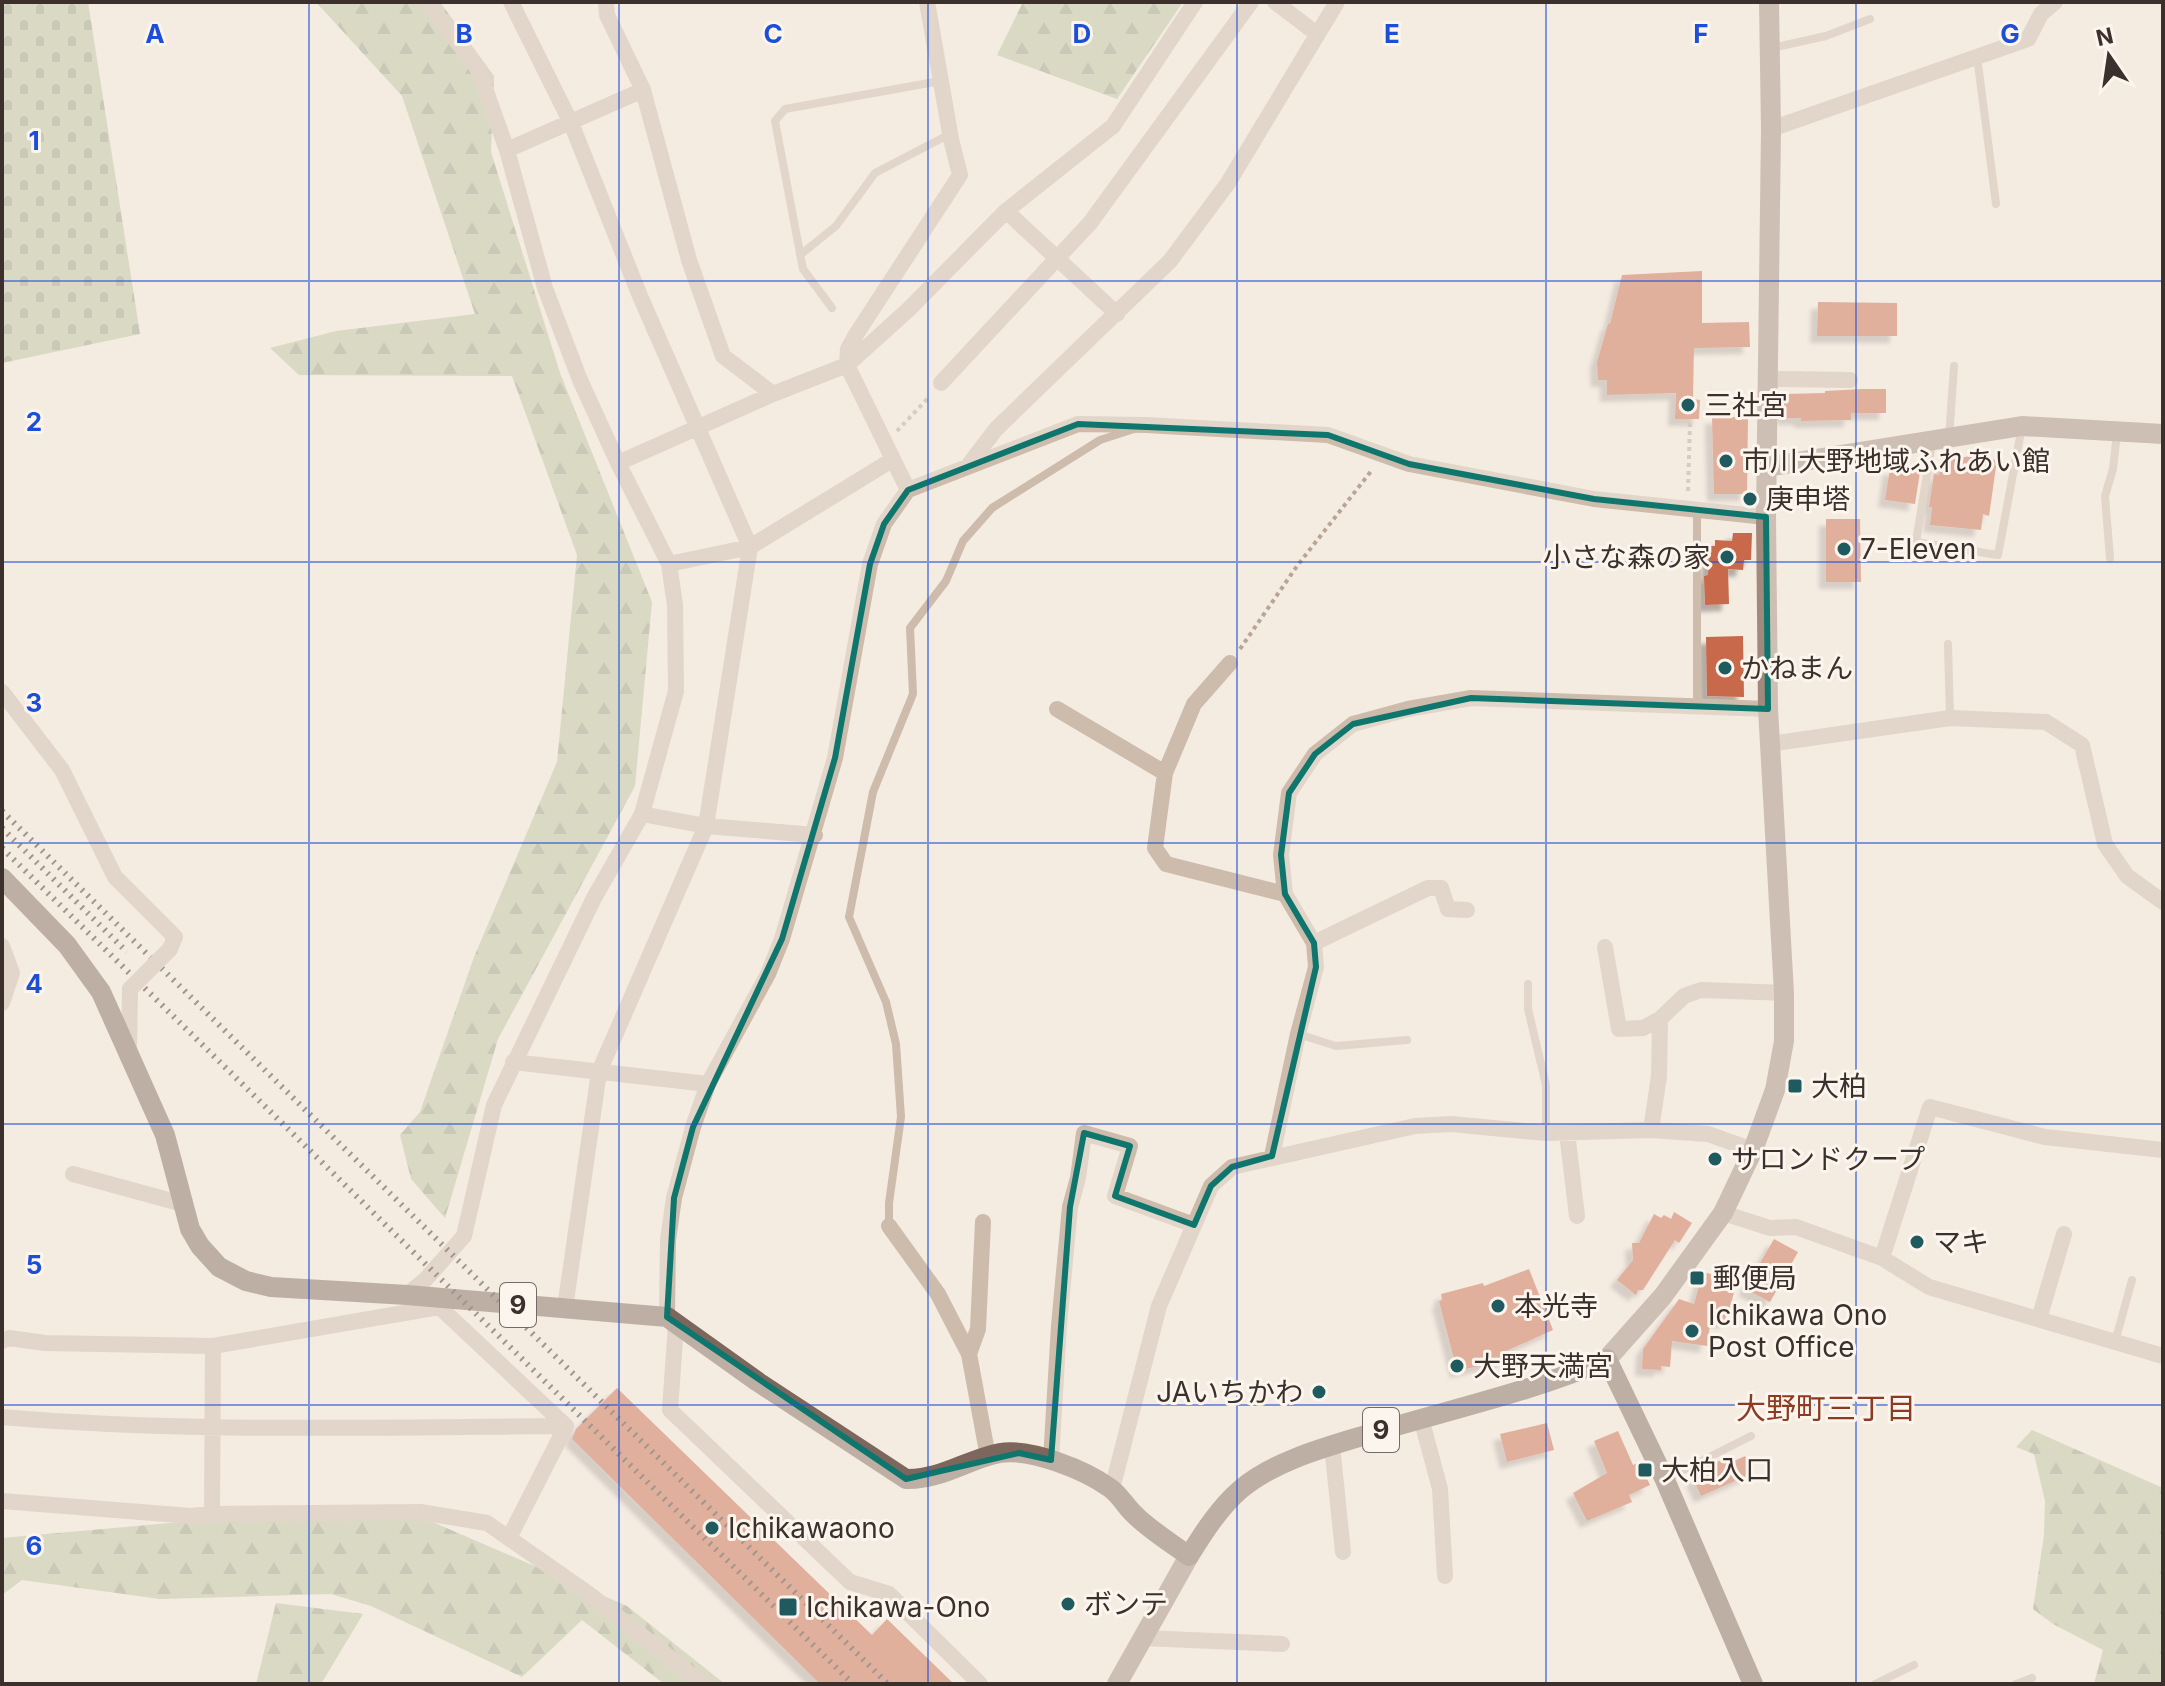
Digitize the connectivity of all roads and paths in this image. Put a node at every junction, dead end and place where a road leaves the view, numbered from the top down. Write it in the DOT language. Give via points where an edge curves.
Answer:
graph roads {
  1 [pos="427,2"];
  2 [pos="511,2"];
  3 [pos="606,2"];
  4 [pos="927,2"];
  5 [pos="1195,2"];
  6 [pos="1251,2"];
  7 [pos="1275,2"];
  8 [pos="1337,2"];
  9 [pos="1769,2"];
  10 [pos="2055,2"];
  11 [pos="1870,19"];
  12 [pos="1317,34"];
  13 [pos="1769,49"];
  14 [pos="1977,55"];
  15 [pos="940,81"];
  16 [pos="643,90"];
  17 [pos="571,123"];
  18 [pos="1771,129"];
  19 [pos="950,134"];
  20 [pos="507,150"];
  21 [pos="1996,204"];
  22 [pos="1006,211"];
  23 [pos="800,255"];
  24 [pos="1057,259"];
  25 [pos="832,308"];
  26 [pos="1117,314"];
  27 [pos="847,365"];
  28 [pos="1954,366"];
  29 [pos="1768,379"];
  30 [pos="1850,380"];
  31 [pos="941,383"];
  32 [pos="773,394"];
  33 [pos="1690,422"];
  34 [pos="1146,425"];
  35 [pos="2022,426"];
  36 [pos="698,428"];
  37 [pos="2117,432"];
  38 [pos="2163,434"];
  39 [pos="1941,440"];
  40 [pos="885,444"];
  41 [pos="1383,455"];
  42 [pos="892,460"];
  43 [pos="618,463"];
  44 [pos="969,465"];
  45 [pos="1767,467"];
  46 [pos="908,490"];
  47 [pos="1692,510"];
  48 [pos="1766,517"];
  49 [pos="750,547"];
  50 [pos="2110,558"];
  51 [pos="669,564"];
  52 [pos="1948,644"];
  53 [pos="1230,663"];
  54 [pos="2,692"];
  55 [pos="1697,708"];
  56 [pos="1057,709"];
  57 [pos="1768,709"];
  58 [pos="1950,718"];
  59 [pos="1769,744"];
  60 [pos="1165,773"];
  61 [pos="642,814"];
  62 [pos="706,826"];
  63 [pos="815,835"];
  64 [pos="2,878"];
  65 [pos="1285,894"];
  66 [pos="2163,902"];
  67 [pos="1467,910"];
  68 [pos="1314,943"];
  69 [pos="2,946"];
  70 [pos="1605,947"];
  71 [pos="1528,984"];
  72 [pos="1784,993"];
  73 [pos="2,1003"];
  74 [pos="1660,1019"];
  75 [pos="1298,1034"];
  76 [pos="1407,1040"];
  77 [pos="129,1050"];
  78 [pos="513,1062"];
  79 [pos="599,1072"];
  80 [pos="708,1084"];
  81 [pos="1651,1130"];
  82 [pos="1546,1133"];
  83 [pos="1567,1133"];
  84 [pos="1753,1150"];
  85 [pos="2163,1150"];
  86 [pos="1272,1156"];
  87 [pos="73,1174"];
  88 [pos="183,1204"];
  89 [pos="1723,1213"];
  90 [pos="1577,1216"];
  91 [pos="983,1222"];
  92 [pos="1194,1225"];
  93 [pos="889,1226"];
  94 [pos="2064,1234"];
  95 [pos="1882,1258"];
  96 [pos="2132,1280"];
  97 [pos="407,1295"];
  98 [pos="434,1303"];
  99 [pos="565,1308"];
  100 [pos="2039,1319"];
  101 [pos="671,1320"];
  102 [pos="4,1338"];
  103 [pos="2115,1343"];
  104 [pos="213,1346"];
  105 [pos="969,1354"];
  106 [pos="2163,1356"];
  107 [pos="1607,1359"];
  108 [pos="2,1417"];
  109 [pos="1421,1418"];
  110 [pos="566,1426"];
  111 [pos="212,1428"];
  112 [pos="1751,1436"];
  113 [pos="1332,1445"];
  114 [pos="988,1457"];
  115 [pos="1051,1460"];
  116 [pos="1665,1480"];
  117 [pos="1112,1489"];
  118 [pos="2,1501"];
  119 [pos="212,1514"];
  120 [pos="509,1538"];
  121 [pos="1343,1552"];
  122 [pos="1189,1556"];
  123 [pos="1445,1576"];
  124 [pos="1143,1638"];
  125 [pos="1282,1644"];
  126 [pos="1914,1665"];
  127 [pos="2032,1678"];
  128 [pos="1120,1682"];
  129 [pos="703,1684"];
  130 [pos="980,1684"];
  131 [pos="1753,1684"];
  132 [pos="1875,1684"];
  133 [pos="2016,1684"];
  1 -- 20 [label="street" via="478,69"];
  2 -- 17 [label="street"];
  3 -- 16 [label="street" via="607,15"];
  4 -- 15 [label="street"];
  5 -- 22 [label="street" via="1113,126"];
  6 -- 24 [label="street" via="1090,223"];
  7 -- 12 [label="street"];
  8 -- 12 [label="street"];
  9 -- 13 [label="street"];
  10 -- 14 [label="street" via="2041,14 2028,39"];
  11 -- 13 [label="lane"];
  12 -- 26 [label="street" via="1228,183 1170,261"];
  13 -- 18 [label="street"];
  14 -- 18 [label="street"];
  14 -- 21 [label="lane"];
  15 -- 19 [label="street"];
  15 -- 23 [label="lane" via="785,109 775,121"];
  16 -- 17 [label="street"];
  16 -- 32 [label="street" via="689,260 723,356"];
  17 -- 20 [label="street"];
  17 -- 36 [label="street"];
  18 -- 29 [label="street"];
  19 -- 23 [label="lane" via="875,173 836,226"];
  19 -- 27 [label="street" via="960,175 857,333"];
  20 -- 43 [label="street" via="545,288"];
  22 -- 24 [label="street"];
  22 -- 27 [label="street"];
  23 -- 25 [label="lane" via="803,269"];
  24 -- 26 [label="street"];
  24 -- 31 [label="street"];
  26 -- 44 [label="street" via="996,429"];
  27 -- 32 [label="street"];
  27 -- 40 [label="street"];
  28 -- 39 [label="lane"];
  29 -- 30 [label="street"];
  29 -- 45 [label="street"];
  31 -- 40 [label="path"];
  32 -- 36 [label="street"];
  33 -- 47 [label="path"];
  34 -- 41 [label="street" via="1328,435"];
  34 -- 44 [label="street" via="1078,424"];
  34 -- 93 [label="lane" via="1100,440 992,508 963,541 946,581 910,628 913,694 873,792 849,917 886,1002 896,1044 901,1117"];
  35 -- 37 [label="street"];
  35 -- 39 [label="street"];
  35 -- 39 [label="lane" via="1998,555 1916,542"];
  36 -- 43 [label="street"];
  36 -- 49 [label="street"];
  37 -- 38 [label="street"];
  37 -- 50 [label="lane" via="2105,496"];
  39 -- 45 [label="street"];
  40 -- 42 [label="street"];
  41 -- 47 [label="street" via="1594,499"];
  41 -- 53 [label="path"];
  42 -- 46 [label="street"];
  42 -- 49 [label="street"];
  43 -- 51 [label="street"];
  44 -- 46 [label="street"];
  45 -- 48 [label="street"];
  46 -- 63 [label="street" via="884,524 870,564 835,758"];
  47 -- 48 [label="street"];
  47 -- 55 [label="lane"];
  48 -- 57 [label="street"];
  49 -- 51 [label="street"];
  49 -- 62 [label="street"];
  51 -- 61 [label="street" via="676,691"];
  52 -- 58 [label="lane"];
  53 -- 60 [label="street" via="1194,704"];
  54 -- 77 [label="street, bridge" via="62,770 115,877 175,937 170,949 130,989"];
  55 -- 57 [label="street"];
  55 -- 65 [label="street" via="1471,698 1353,724 1315,754 1289,793 1281,855"];
  56 -- 60 [label="street"];
  57 -- 59 [label="street"];
  58 -- 59 [label="street"];
  58 -- 66 [label="street" via="2046,722 2082,745 2105,844 2127,876"];
  59 -- 72 [label="street"];
  60 -- 65 [label="street" via="1155,848 1166,864"];
  61 -- 62 [label="street"];
  61 -- 78 [label="street"];
  62 -- 63 [label="street"];
  62 -- 79 [label="street"];
  63 -- 80 [label="street" via="768,974"];
  64 -- 77 [label="main road, 9" via="67,945 101,992"];
  65 -- 68 [label="street"];
  67 -- 68 [label="street" via="1448,909 1441,888 1428,888"];
  68 -- 75 [label="street" via="1316,967"];
  69 -- 73 [label="street" via="12,973"];
  70 -- 74 [label="street" via="1619,1029 1643,1028"];
  71 -- 82 [label="lane" via="1528,1009 1546,1085"];
  72 -- 74 [label="street" via="1701,990 1684,996"];
  72 -- 84 [label="street" via="1784,1041 1775,1090"];
  74 -- 81 [label="street"];
  75 -- 76 [label="lane" via="1336,1046"];
  75 -- 86 [label="street"];
  77 -- 88 [label="main road, 9" via="165,1135"];
  78 -- 79 [label="street"];
  78 -- 97 [label="street" via="494,1105 464,1236"];
  79 -- 80 [label="street"];
  79 -- 99 [label="street"];
  80 -- 101 [label="street" via="674,1198 668,1240"];
  81 -- 83 [label="street"];
  81 -- 84 [label="street" via="1708,1134"];
  82 -- 83 [label="street"];
  82 -- 86 [label="street" via="1415,1126"];
  83 -- 90 [label="street"];
  84 -- 89 [label="street"];
  85 -- 95 [label="street" via="2045,1137 1930,1107"];
  86 -- 92 [label="street" via="1232,1167 1211,1186"];
  87 -- 88 [label="street"];
  88 -- 97 [label="main road, 9" via="200,1246 219,1267 246,1281"];
  89 -- 95 [label="street" via="1770,1228 1796,1227"];
  89 -- 107 [label="street" via="1663,1296"];
  91 -- 105 [label="street" via="978,1329"];
  92 -- 115 [label="street" via="1115,1196 1130,1146 1084,1133 1070,1207"];
  92 -- 117 [label="street" via="1159,1306"];
  93 -- 105 [label="street" via="938,1294"];
  94 -- 100 [label="street"];
  95 -- 100 [label="street" via="1929,1287"];
  96 -- 103 [label="lane"];
  97 -- 98 [label="main road, 9"];
  98 -- 99 [label="main road, 9"];
  98 -- 104 [label="street"];
  98 -- 110 [label="street"];
  99 -- 101 [label="main road, 9"];
  100 -- 103 [label="street"];
  101 -- 114 [label="main road" via="906,1479"];
  101 -- 130 [label="street" via="670,1410 850,1582 889,1594"];
  102 -- 104 [label="street"];
  103 -- 106 [label="street"];
  104 -- 111 [label="street"];
  105 -- 114 [label="street"];
  107 -- 109 [label="main road, 9"];
  107 -- 116 [label="main road"];
  108 -- 111 [label="street"];
  109 -- 113 [label="main road, 9"];
  109 -- 123 [label="street" via="1440,1489"];
  110 -- 111 [label="street"];
  110 -- 120 [label="street"];
  111 -- 119 [label="street"];
  112 -- 116 [label="lane"];
  113 -- 121 [label="street"];
  113 -- 122 [label="main road, 9" via="1264,1473 1241,1489 1217,1513"];
  114 -- 115 [label="main road" via="1019,1453"];
  115 -- 117 [label="main road"];
  116 -- 131 [label="main road"];
  117 -- 122 [label="main road" via="1135,1516"];
  118 -- 119 [label="street"];
  119 -- 120 [label="street" via="420,1512 487,1523"];
  120 -- 129 [label="street"];
  122 -- 124 [label="street"];
  124 -- 125 [label="street"];
  124 -- 128 [label="street"];
  126 -- 132 [label="lane"];
  127 -- 133 [label="lane"];
}
